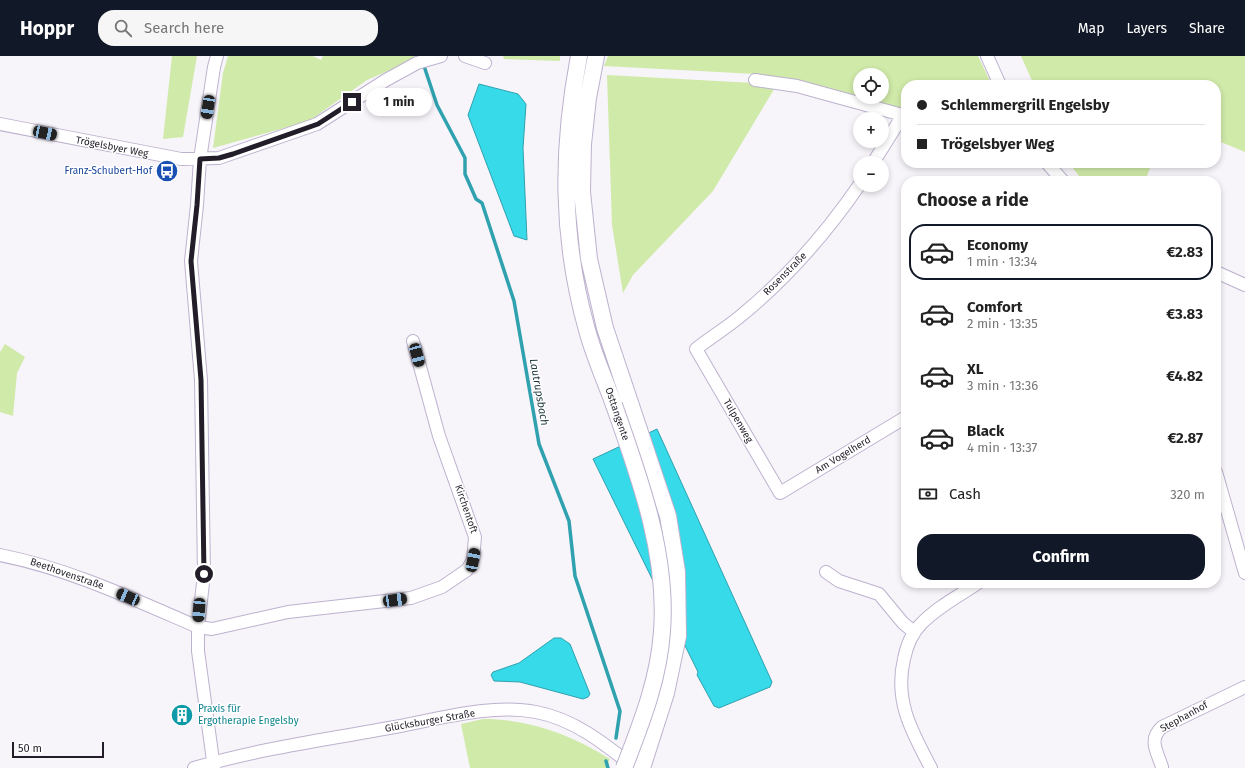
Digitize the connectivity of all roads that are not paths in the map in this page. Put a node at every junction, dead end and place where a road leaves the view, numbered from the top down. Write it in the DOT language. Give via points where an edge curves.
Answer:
graph roads {
  1 [pos="217,56"];
  2 [pos="465,56"];
  3 [pos="579,56"];
  4 [pos="596,56"];
  5 [pos="987,56"];
  6 [pos="436,57"];
  7 [pos="485,63"];
  8 [pos="755,80"];
  9 [pos="998,80"];
  10 [pos="901,115"];
  11 [pos="901,121"];
  12 [pos="0,124"];
  13 [pos="878,156"];
  14 [pos="200,159"];
  15 [pos="1052,168"];
  16 [pos="1059,176"];
  17 [pos="854,192"];
  18 [pos="1221,274"];
  19 [pos="1245,285"];
  20 [pos="413,341"];
  21 [pos="696,348"];
  22 [pos="901,420"];
  23 [pos="1221,490"];
  24 [pos="780,493"];
  25 [pos="0,555"];
  26 [pos="826,572"];
  27 [pos="1245,574"];
  28 [pos="971,588"];
  29 [pos="198,627"];
  30 [pos="914,632"];
  31 [pos="1245,686"];
  32 [pos="213,765"];
  33 [pos="1162,767"];
  34 [pos="194,768"];
  35 [pos="624,768"];
  36 [pos="635,768"];
  37 [pos="642,768"];
  38 [pos="931,768"];
  1 -- 14 [label="street"];
  2 -- 7 [label="street"];
  3 -- 35 [label="main road, Osttangente, bridge" via="571,94 566,146 566,195 572,260 587,330 652,521 661,571 662,631 653,688"];
  4 -- 37 [label="main road, Osttangente" via="583,144 582,192 589,259 605,328 668,516 677,572 678,636 666,693"];
  5 -- 9 [label="street"];
  6 -- 14 [label="street, Trögelsbyer Weg" via="417,63 386,80 318,124 233,154"];
  8 -- 10 [label="street" via="797,86"];
  11 -- 13 [label="street"];
  12 -- 14 [label="street, Trögelsbyer Weg" via="140,152 181,159"];
  14 -- 29 [label="street" via="191,261 201,380 204,574"];
  15 -- 16 [label="street"];
  17 -- 21 [label="street, Rosenstraße" via="835,220 775,286 742,315"];
  18 -- 19 [label="street"];
  20 -- 29 [label="street, Kirchentoft" via="439,436 475,537 473,560 467,570 442,587 411,598 288,612 212,629"];
  21 -- 24 [label="street, Tulpenweg"];
  22 -- 24 [label="street, Am Vogelherd"];
  23 -- 27 [label="street"];
  25 -- 29 [label="street, Beethovenstraße" via="61,570"];
  26 -- 30 [label="street" via="838,581 879,594"];
  28 -- 30 [label="street" via="935,612"];
  29 -- 32 [label="street" via="198,651"];
  30 -- 38 [label="street" via="902,666 902,704 908,723"];
  31 -- 33 [label="street, Stephanhof" via="1162,727 1155,733 1153,741"];
  32 -- 34 [label="street, Glücksburger Straße"];
  32 -- 36 [label="street, Glücksburger Straße" via="297,745 464,714 514,709 559,719 587,732"];
}
